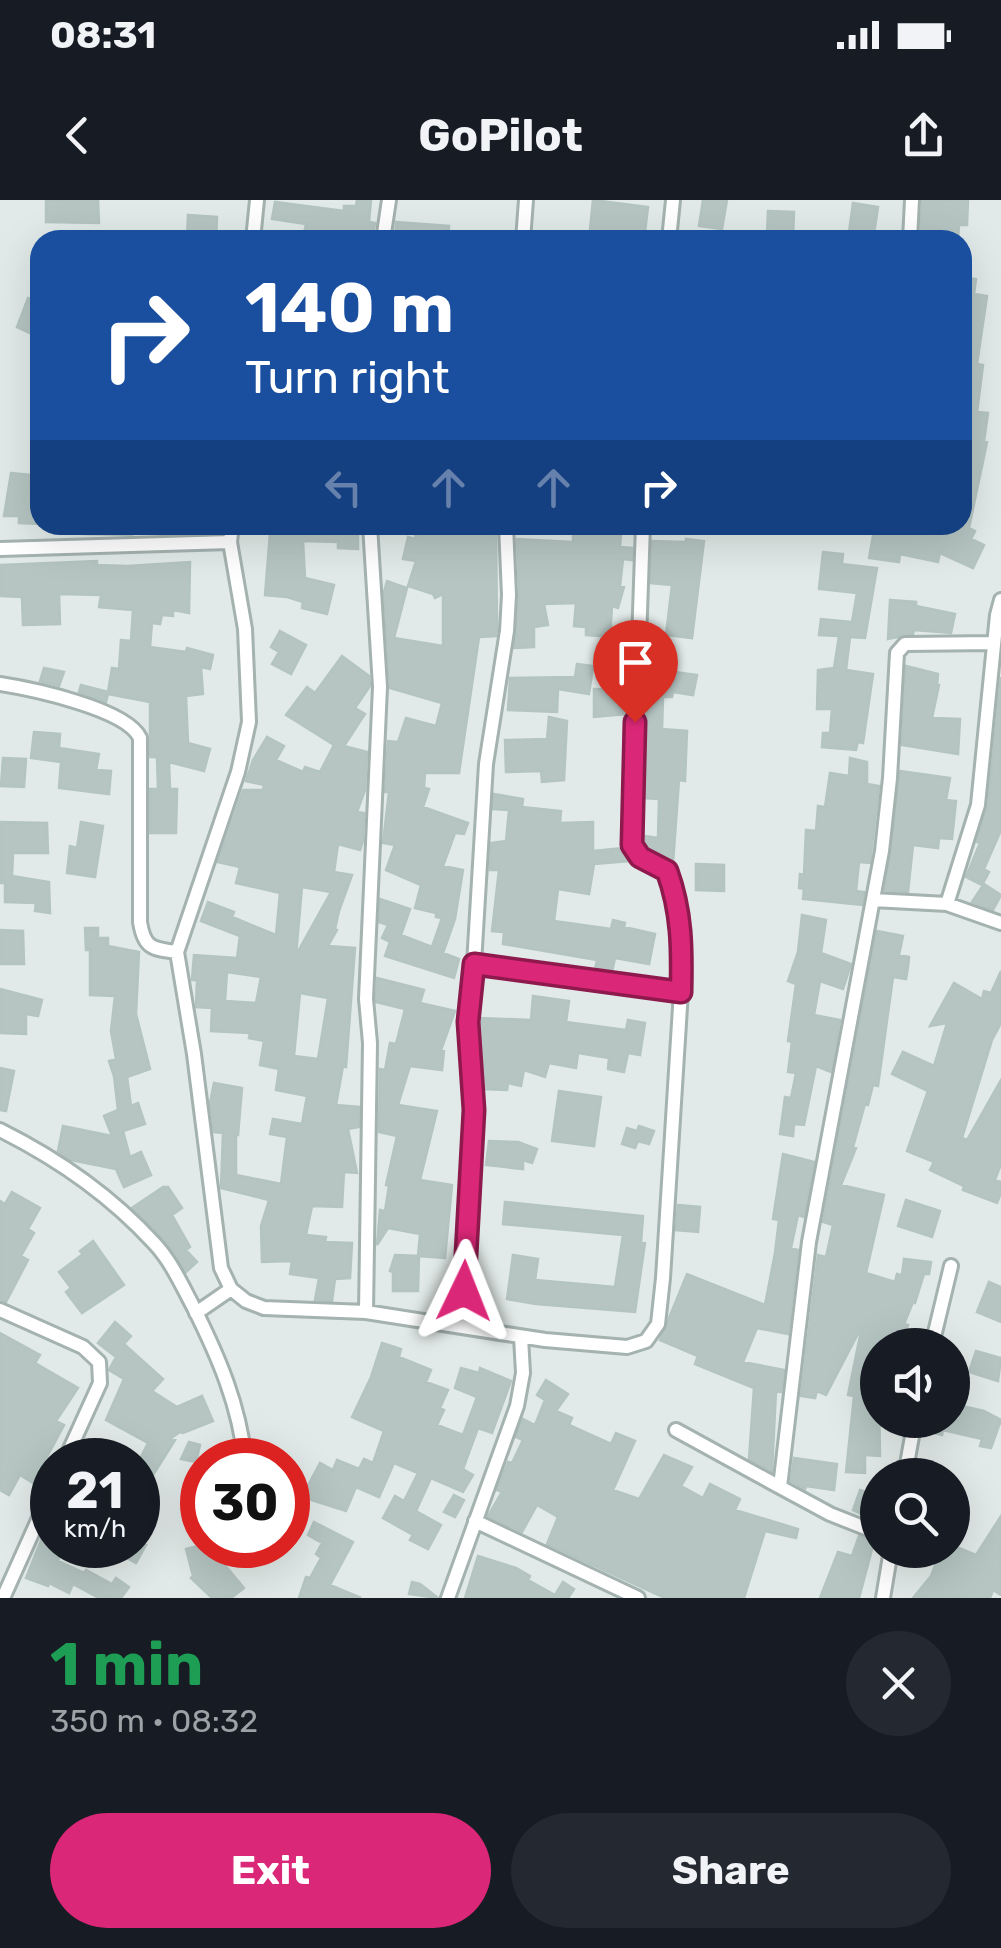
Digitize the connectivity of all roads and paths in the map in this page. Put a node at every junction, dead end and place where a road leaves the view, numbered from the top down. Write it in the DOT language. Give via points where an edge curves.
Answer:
graph roads {
  1 [pos="257,200"];
  2 [pos="388,200"];
  3 [pos="526,200"];
  4 [pos="673,200"];
  5 [pos="912,200"];
  6 [pos="253,230"];
  7 [pos="384,230"];
  8 [pos="524,230"];
  9 [pos="670,230"];
  10 [pos="910,230"];
  11 [pos="231,535"];
  12 [pos="371,535"];
  13 [pos="506,535"];
  14 [pos="642,535"];
  15 [pos="230,542"];
  16 [pos="0,548"];
  17 [pos="1001,600"];
  18 [pos="994,643"];
  19 [pos="0,684"];
  20 [pos="874,900"];
  21 [pos="946,904"];
  22 [pos="1001,923"];
  23 [pos="177,952"];
  24 [pos="474,964"];
  25 [pos="681,992"];
  26 [pos="0,1130"];
  27 [pos="952,1266"];
  28 [pos="231,1289"];
  29 [pos="0,1310"];
  30 [pos="366,1312"];
  31 [pos="196,1313"];
  32 [pos="467,1326"];
  33 [pos="936,1328"];
  34 [pos="521,1336"];
  35 [pos="676,1430"];
  36 [pos="76,1438"];
  37 [pos="241,1438"];
  38 [pos="780,1487"];
  39 [pos="475,1521"];
  40 [pos="860,1526"];
  41 [pos="30,1539"];
  42 [pos="889,1568"];
  43 [pos="614,1593"];
  44 [pos="6,1595"];
  45 [pos="448,1598"];
  46 [pos="638,1598"];
  47 [pos="883,1598"];
  1 -- 6 [label="street"];
  2 -- 7 [label="street"];
  3 -- 8 [label="street"];
  4 -- 9 [label="street"];
  5 -- 10 [label="street"];
  11 -- 15 [label="street"];
  12 -- 30 [label="street" via="380,686 366,999"];
  13 -- 24 [label="street" via="507,631 486,764"];
  14 -- 25 [label="street" via="632,845 667,871 674,889 682,932"];
  15 -- 16 [label="street"];
  15 -- 23 [label="street" via="246,629 249,722"];
  17 -- 18 [label="street"];
  18 -- 20 [label="street" via="899,648"];
  18 -- 21 [label="street" via="978,805"];
  19 -- 23 [label="street" via="96,709 135,728 143,940 151,949"];
  20 -- 21 [label="street"];
  20 -- 38 [label="street" via="808,1242"];
  21 -- 22 [label="street"];
  23 -- 28 [label="street" via="221,1268"];
  24 -- 25 [label="street"];
  24 -- 32 [label="street"];
  25 -- 34 [label="street" via="658,1324 646,1341 627,1347"];
  26 -- 31 [label="street" via="68,1169 154,1242"];
  27 -- 33 [label="street"];
  28 -- 30 [label="street" via="264,1308"];
  28 -- 31 [label="street"];
  29 -- 36 [label="street" via="83,1347 99,1362 100,1383"];
  30 -- 32 [label="street"];
  31 -- 37 [label="street" via="235,1401"];
  32 -- 34 [label="street"];
  34 -- 39 [label="street" via="524,1373 517,1406"];
  35 -- 38 [label="street"];
  38 -- 40 [label="street"];
  39 -- 43 [label="street"];
  39 -- 45 [label="street"];
  41 -- 44 [label="street"];
  42 -- 47 [label="street"];
  43 -- 46 [label="street"];
}
